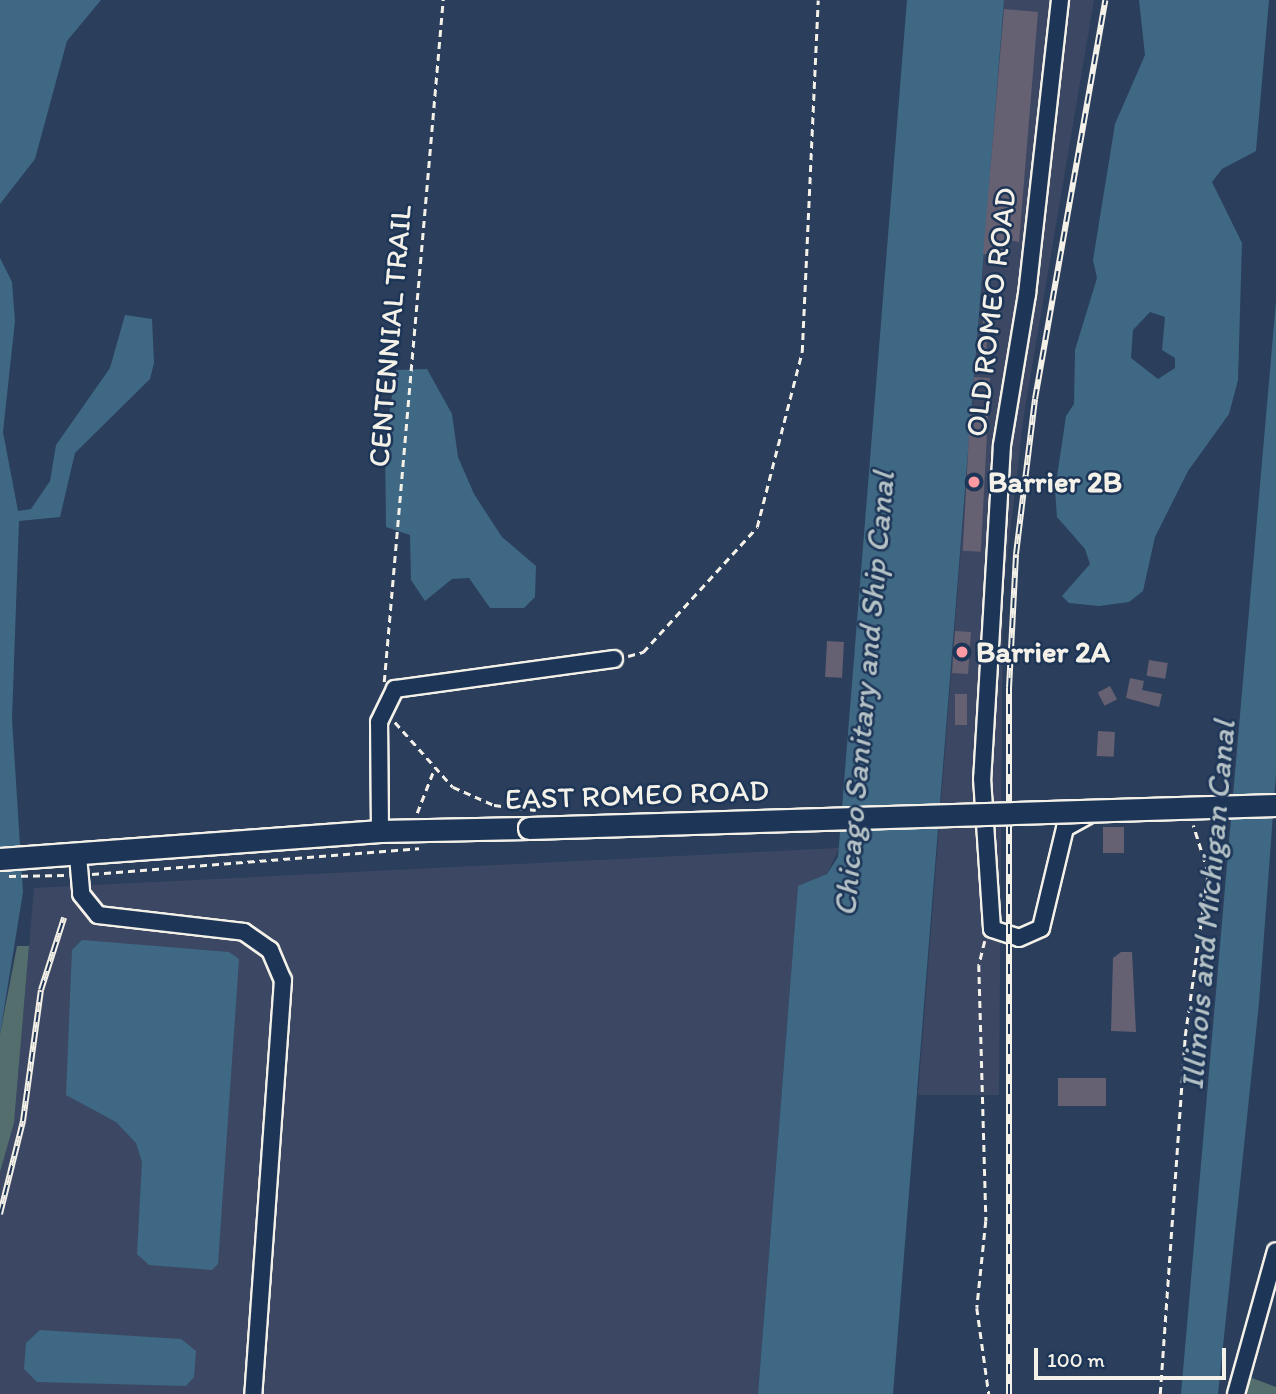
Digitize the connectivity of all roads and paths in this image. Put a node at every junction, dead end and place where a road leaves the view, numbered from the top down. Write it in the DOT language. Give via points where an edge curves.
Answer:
graph roads {
  1 [pos="443,0"];
  2 [pos="818,0"];
  3 [pos="1060,0"];
  4 [pos="614,659"];
  5 [pos="382,675"];
  6 [pos="392,716"];
  7 [pos="433,772"];
  8 [pos="1276,805"];
  9 [pos="547,810"];
  10 [pos="1276,810"];
  11 [pos="417,812"];
  12 [pos="1188,813"];
  13 [pos="380,831"];
  14 [pos="419,849"];
  15 [pos="0,859"];
  16 [pos="79,865"];
  17 [pos="43,867"];
  18 [pos="0,877"];
  19 [pos="992,929"];
  20 [pos="1276,1251"];
  21 [pos="253,1394"];
  22 [pos="989,1394"];
  23 [pos="1160,1394"];
  24 [pos="1236,1394"];
  1 -- 5 [label="path, CENTENNIAL TRAIL"];
  2 -- 4 [label="path" via="802,352 757,527 643,652"];
  3 -- 19 [label="street, OLD ROMEO ROAD" via="1027,294 1002,445 982,779"];
  4 -- 13 [label="street" via="395,689 379,722"];
  6 -- 7 [label="path"];
  7 -- 9 [label="path" via="494,805"];
  7 -- 11 [label="path"];
  8 -- 13 [label="main road, EAST ROMEO ROAD, bridge"];
  10 -- 12 [label="street, bridge"];
  12 -- 19 [label="street" via="1080,815 1065,828 1041,928 1019,938"];
  12 -- 23 [label="path" via="1208,873 1185,1035"];
  13 -- 16 [label="main road, EAST ROMEO ROAD"];
  14 -- 16 [label="path"];
  15 -- 17 [label="main road, EAST ROMEO ROAD"];
  16 -- 17 [label="main road, EAST ROMEO ROAD"];
  16 -- 17 [label="path"];
  16 -- 21 [label="street" via="81,894 98,915 244,932 270,950 284,981"];
  17 -- 18 [label="path"];
  19 -- 22 [label="path" via="979,965 986,1222 977,1308"];
  20 -- 24 [label="street"];
}
